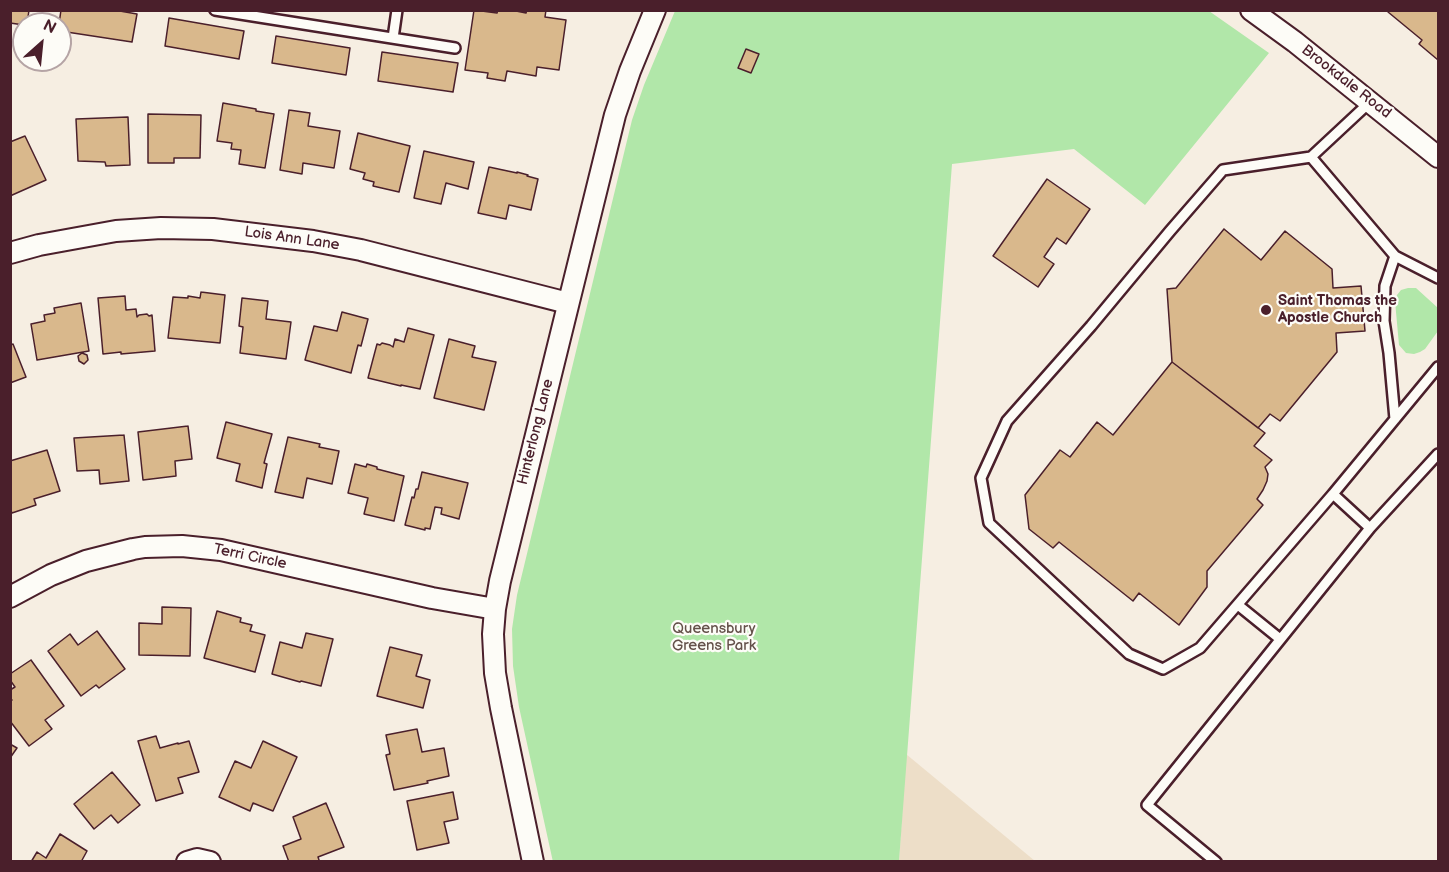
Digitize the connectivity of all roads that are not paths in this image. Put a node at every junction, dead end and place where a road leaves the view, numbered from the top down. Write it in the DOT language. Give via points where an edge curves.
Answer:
graph roads {
  1 [pos="215,10"];
  2 [pos="397,10"];
  3 [pos="655,10"];
  4 [pos="1251,10"];
  5 [pos="393,38"];
  6 [pos="455,48"];
  7 [pos="1370,102"];
  8 [pos="1311,157"];
  9 [pos="1438,157"];
  10 [pos="10,253"];
  11 [pos="1395,256"];
  12 [pos="1438,278"];
  13 [pos="568,303"];
  14 [pos="1438,367"];
  15 [pos="1395,419"];
  16 [pos="1438,453"];
  17 [pos="1333,494"];
  18 [pos="1370,528"];
  19 [pos="10,597"];
  20 [pos="1238,605"];
  21 [pos="495,609"];
  22 [pos="1280,639"];
  23 [pos="187,861"];
  24 [pos="210,861"];
  25 [pos="533,861"];
  26 [pos="1216,861"];
  1 -- 5 [label="lane"];
  2 -- 5 [label="lane"];
  3 -- 13 [label="street, Hinterlong Lane" via="615,115"];
  4 -- 7 [label="street, Brookdale Road"];
  5 -- 6 [label="lane"];
  7 -- 8 [label="lane"];
  7 -- 9 [label="street, Brookdale Road"];
  8 -- 11 [label="lane"];
  8 -- 20 [label="lane" via="1223,170 1007,421 981,478 989,523 1129,654 1163,669 1200,648"];
  10 -- 13 [label="street, Lois Ann Lane" via="116,231 213,229 361,250"];
  11 -- 12 [label="lane"];
  11 -- 15 [label="lane" via="1385,286 1384,321"];
  13 -- 21 [label="street, Hinterlong Lane"];
  14 -- 15 [label="lane"];
  15 -- 17 [label="lane"];
  16 -- 18 [label="lane"];
  17 -- 18 [label="lane"];
  17 -- 20 [label="lane"];
  18 -- 22 [label="lane"];
  19 -- 21 [label="street, Terri Circle" via="86,561 139,548 182,546 221,550"];
  20 -- 22 [label="lane"];
  21 -- 25 [label="street, Hinterlong Lane" via="495,673"];
  22 -- 26 [label="lane" via="1147,806"];
  23 -- 24 [label="street"];
}
